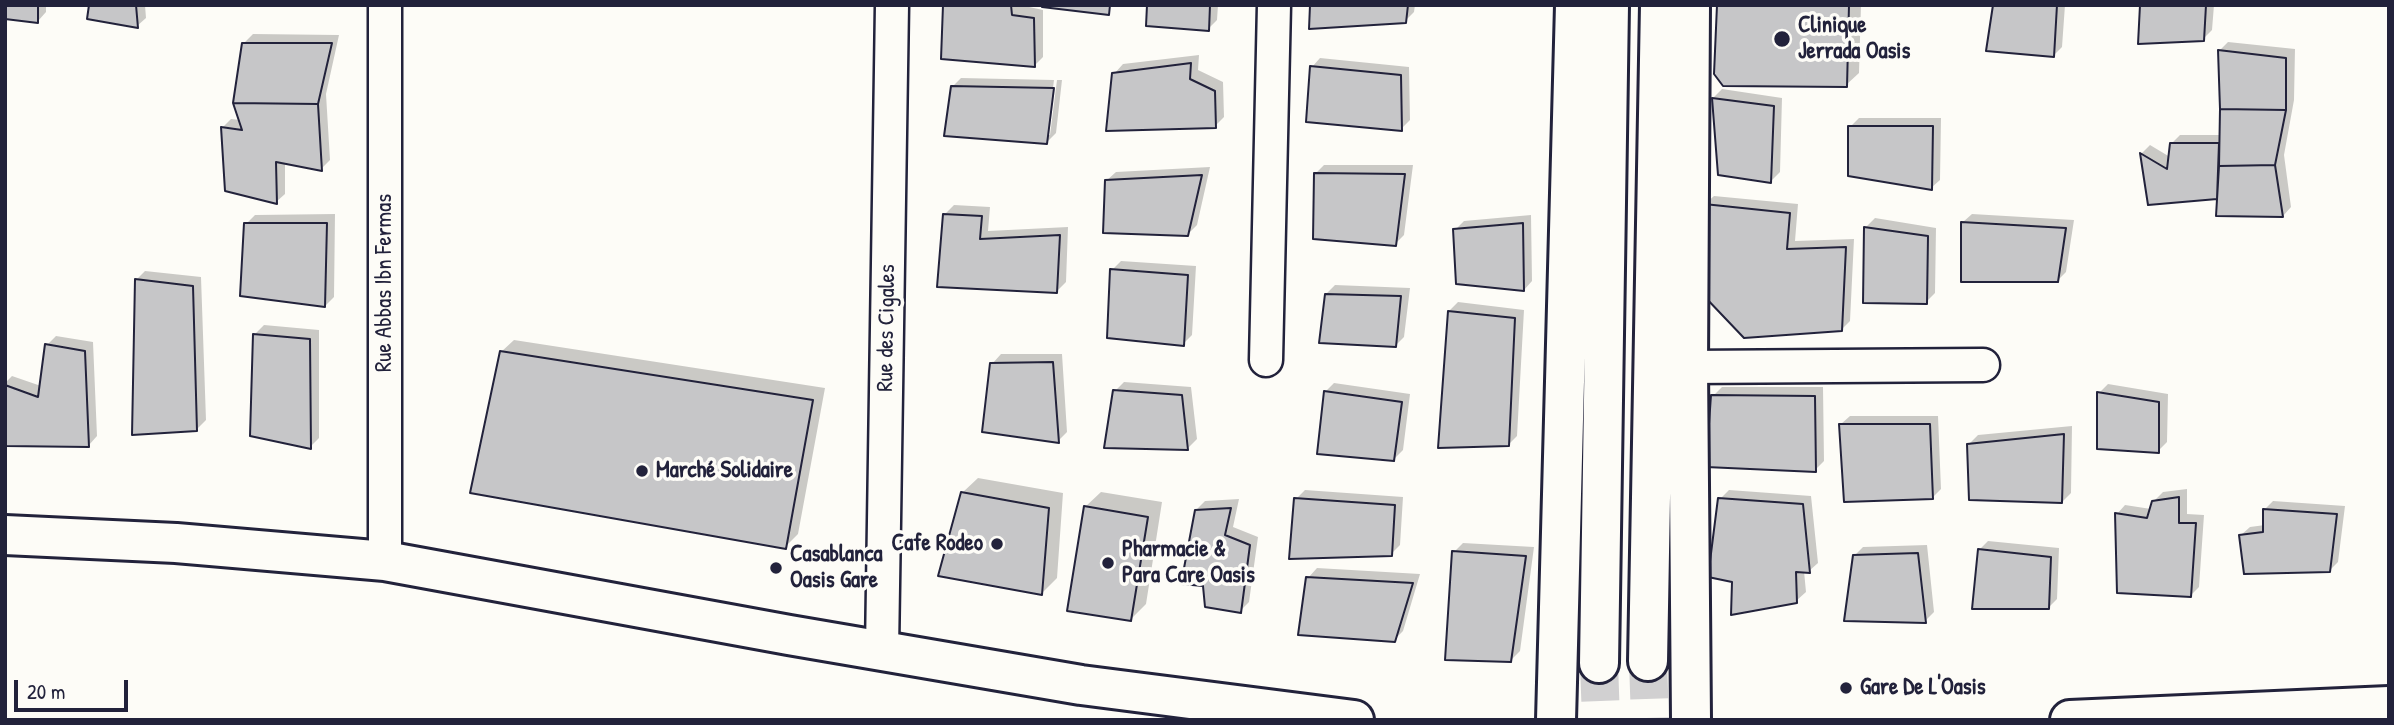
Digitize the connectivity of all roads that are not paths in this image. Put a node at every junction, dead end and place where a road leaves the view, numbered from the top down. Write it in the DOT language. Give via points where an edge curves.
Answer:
graph roads {
  1 [pos="385,5"];
  2 [pos="892,5"];
  3 [pos="1274,5"];
  4 [pos="1575,5"];
  5 [pos="1609,5"];
  6 [pos="1660,5"];
  7 [pos="1690,5"];
  8 [pos="1266,360"];
  9 [pos="1983,365"];
  10 [pos="1688,367"];
  11 [pos="5,535"];
  12 [pos="385,561"];
  13 [pos="882,650"];
  14 [pos="1648,661"];
  15 [pos="1599,663"];
  16 [pos="2389,706"];
  17 [pos="1353,720"];
  18 [pos="1556,720"];
  19 [pos="1691,720"];
  20 [pos="2070,720"];
  1 -- 12 [label="street, Rue Abbas Ibn Fermas"];
  2 -- 13 [label="street, Rue des Cigales"];
  3 -- 8 [label="street"];
  4 -- 18 [label="street"];
  5 -- 15 [label="street"];
  6 -- 14 [label="street"];
  7 -- 10 [label="street"];
  9 -- 10 [label="street"];
  10 -- 19 [label="street"];
  11 -- 12 [label="street" via="189,544"];
  12 -- 13 [label="street"];
  13 -- 17 [label="street" via="1081,685"];
  16 -- 20 [label="street"];
}
